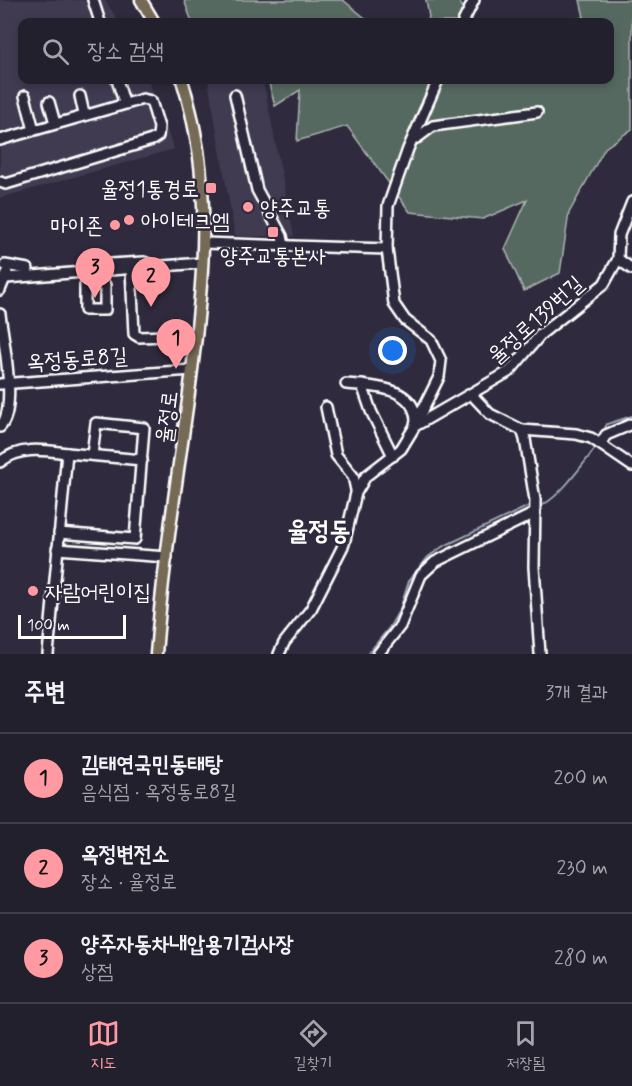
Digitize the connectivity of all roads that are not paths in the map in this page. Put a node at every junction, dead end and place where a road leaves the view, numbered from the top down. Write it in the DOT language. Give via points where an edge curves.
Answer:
graph roads {
  1 [pos="93,0"];
  2 [pos="141,0"];
  3 [pos="474,0"];
  4 [pos="99,18"];
  5 [pos="152,18"];
  6 [pos="465,18"];
  7 [pos="118,84"];
  8 [pos="184,84"];
  9 [pos="436,84"];
  10 [pos="235,95"];
  11 [pos="25,96"];
  12 [pos="80,96"];
  13 [pos="49,102"];
  14 [pos="124,102"];
  15 [pos="537,112"];
  16 [pos="84,114"];
  17 [pos="55,123"];
  18 [pos="34,130"];
  19 [pos="0,140"];
  20 [pos="408,148"];
  21 [pos="0,182"];
  22 [pos="632,202"];
  23 [pos="204,243"];
  24 [pos="284,245"];
  25 [pos="387,249"];
  26 [pos="618,259"];
  27 [pos="2,262"];
  28 [pos="202,263"];
  29 [pos="152,265"];
  30 [pos="131,269"];
  31 [pos="632,269"];
  32 [pos="100,270"];
  33 [pos="4,281"];
  34 [pos="100,284"];
  35 [pos="0,290"];
  36 [pos="0,314"];
  37 [pos="165,336"];
  38 [pos="192,370"];
  39 [pos="4,383"];
  40 [pos="346,384"];
  41 [pos="362,385"];
  42 [pos="472,395"];
  43 [pos="326,407"];
  44 [pos="632,424"];
  45 [pos="415,426"];
  46 [pos="0,427"];
  47 [pos="522,430"];
  48 [pos="601,443"];
  49 [pos="66,453"];
  50 [pos="92,455"];
  51 [pos="393,456"];
  52 [pos="142,460"];
  53 [pos="0,462"];
  54 [pos="632,466"];
  55 [pos="356,493"];
  56 [pos="535,512"];
  57 [pos="59,533"];
  58 [pos="57,549"];
  59 [pos="167,557"];
  60 [pos="48,654"];
  61 [pos="156,654"];
  62 [pos="279,654"];
  63 [pos="378,654"];
  64 [pos="540,654"];
  1 -- 4 [label="street"];
  2 -- 5 [label="main road"];
  3 -- 6 [label="street"];
  7 -- 14 [label="street"];
  8 -- 23 [label="main road, 율정로" via="201,152"];
  9 -- 20 [label="street"];
  10 -- 24 [label="street" via="257,190"];
  11 -- 18 [label="street"];
  12 -- 16 [label="street"];
  13 -- 17 [label="street"];
  14 -- 16 [label="street"];
  14 -- 21 [label="street" via="149,100 159,136 6,184"];
  15 -- 20 [label="street" via="433,126"];
  16 -- 17 [label="street"];
  17 -- 18 [label="street"];
  18 -- 19 [label="street"];
  20 -- 25 [label="street" via="388,206"];
  22 -- 26 [label="street, 율정로139번길" via="619,234"];
  23 -- 24 [label="street"];
  23 -- 28 [label="main road, 율정로"];
  24 -- 25 [label="street"];
  25 -- 45 [label="street" via="394,303 405,320 431,340 441,361 439,377"];
  26 -- 31 [label="street"];
  26 -- 42 [label="street, 율정로139번길" via="604,284 541,334 510,371"];
  27 -- 29 [label="street" via="20,269 142,262"];
  27 -- 33 [label="street"];
  28 -- 29 [label="street"];
  28 -- 38 [label="main road, 율정로"];
  29 -- 30 [label="street"];
  30 -- 32 [label="street"];
  30 -- 37 [label="street" via="134,334"];
  32 -- 33 [label="street"];
  32 -- 34 [label="street"];
  33 -- 35 [label="street"];
  36 -- 39 [label="street"];
  38 -- 39 [label="street, 옥정동로8길"];
  38 -- 59 [label="main road, 율정로"];
  39 -- 46 [label="street" via="7,417"];
  40 -- 41 [label="street"];
  41 -- 45 [label="street" via="386,387 403,397 414,411"];
  41 -- 51 [label="street"];
  42 -- 45 [label="street, 율정로139번길"];
  42 -- 47 [label="street" via="490,414"];
  43 -- 55 [label="street" via="336,455 353,476"];
  44 -- 48 [label="street" via="606,435"];
  45 -- 51 [label="street, 율정로139번길"];
  47 -- 48 [label="street" via="576,434"];
  47 -- 56 [label="street"];
  48 -- 54 [label="street"];
  49 -- 50 [label="street"];
  49 -- 53 [label="street" via="15,452"];
  49 -- 57 [label="street"];
  50 -- 52 [label="street"];
  50 -- 52 [label="street" via="96,423 130,426 144,429"];
  51 -- 55 [label="street, 율정로139번길" via="366,476"];
  52 -- 57 [label="street" via="135,539"];
  55 -- 62 [label="street, 율정로139번길" via="344,544 311,609"];
  56 -- 63 [label="street" via="435,562 421,575 400,626"];
  56 -- 64 [label="street"];
  57 -- 58 [label="street"];
  58 -- 59 [label="street"];
  58 -- 60 [label="street"];
  59 -- 61 [label="main road, 율정로"];
}
